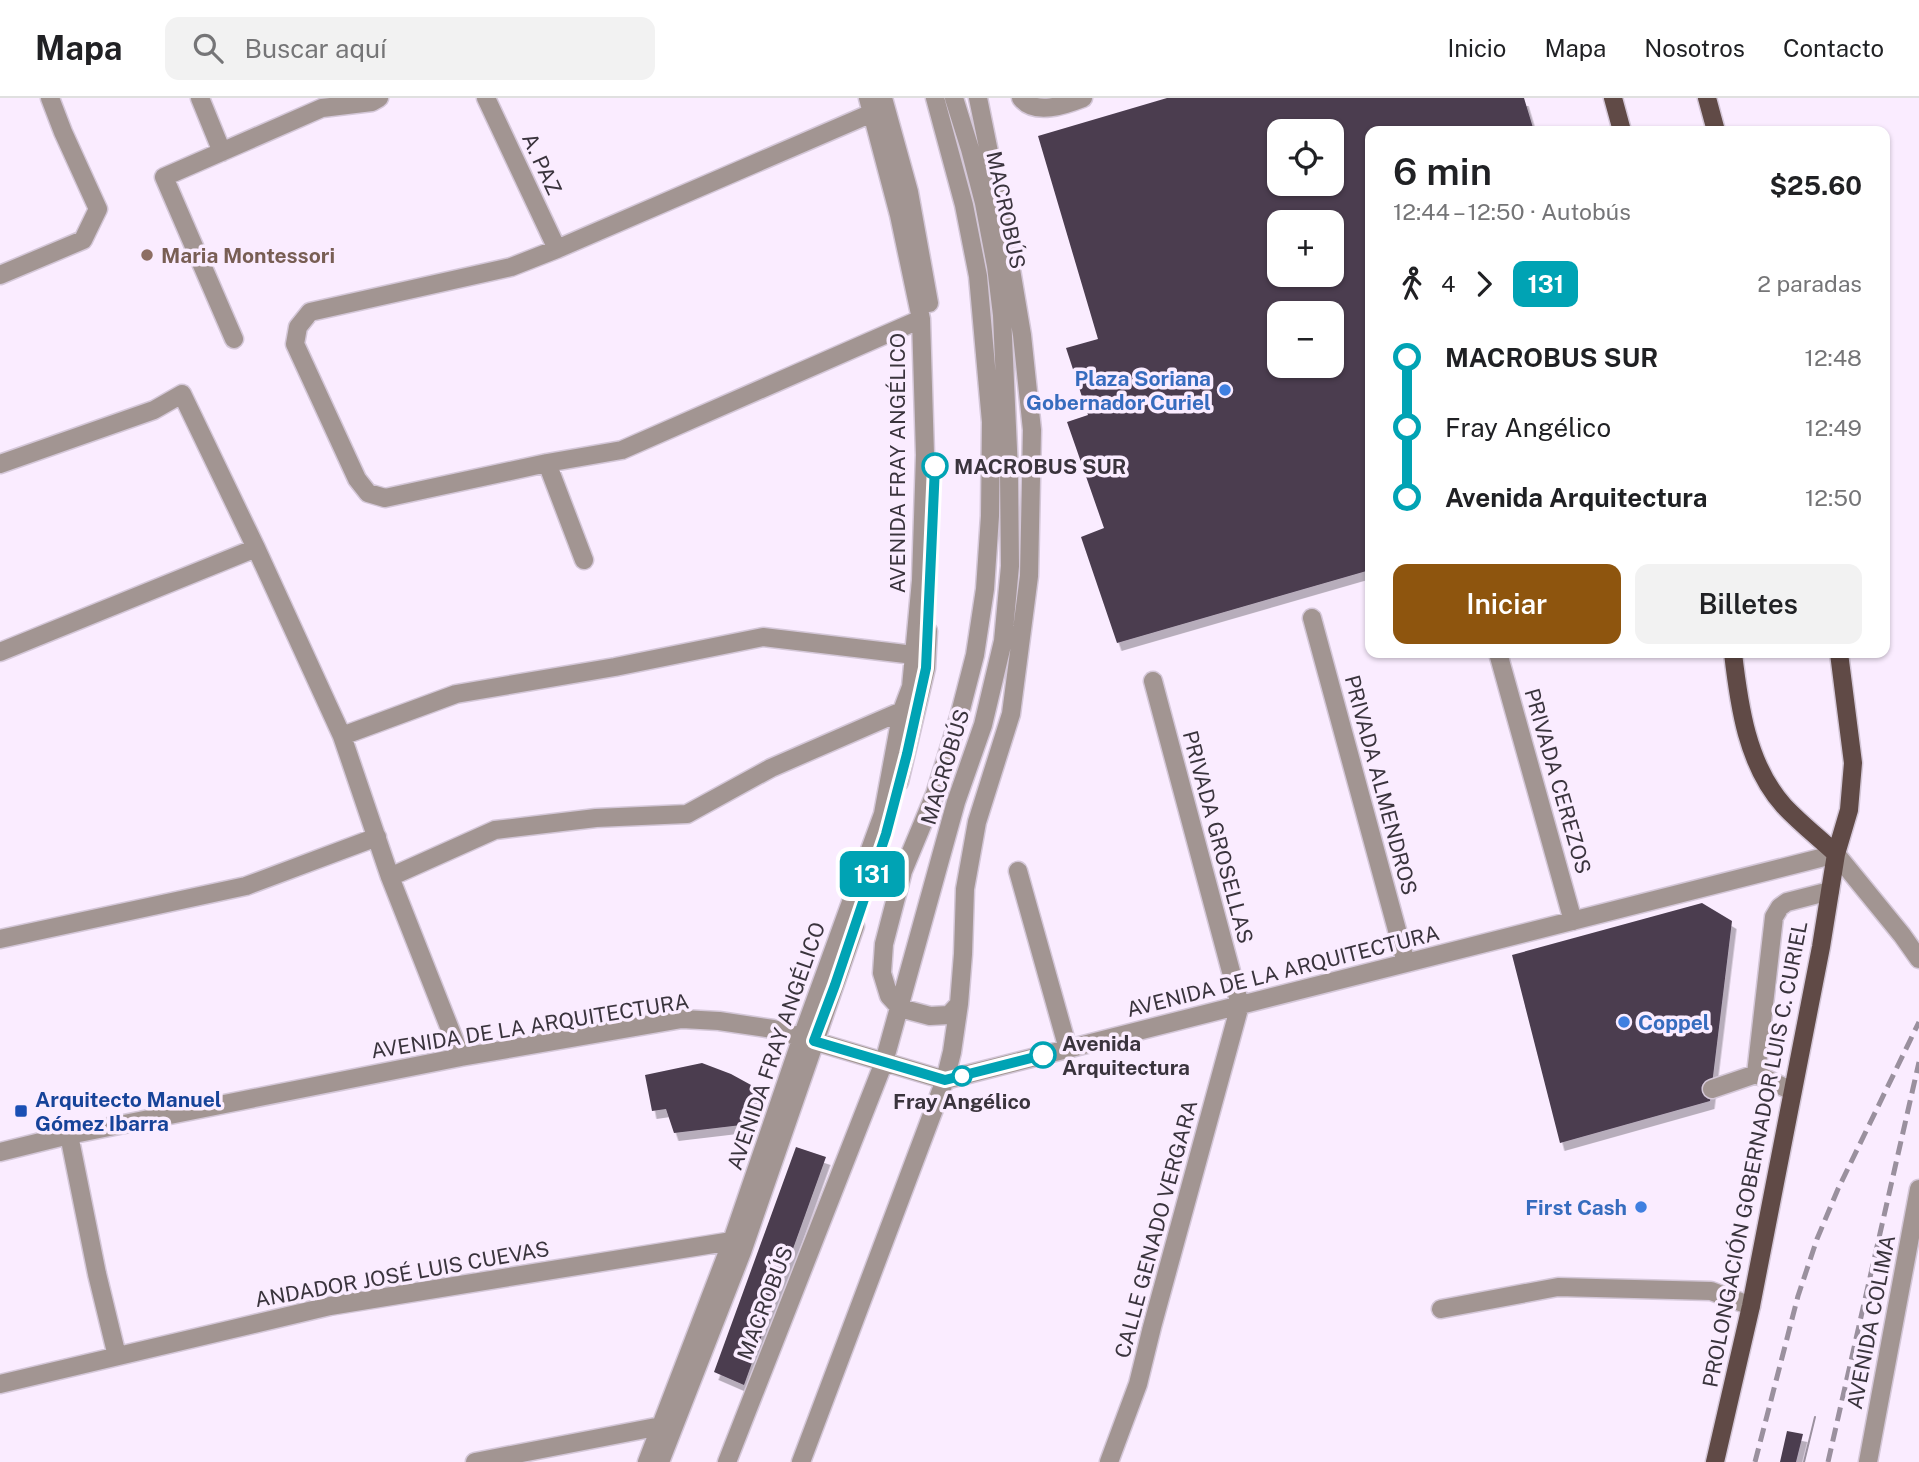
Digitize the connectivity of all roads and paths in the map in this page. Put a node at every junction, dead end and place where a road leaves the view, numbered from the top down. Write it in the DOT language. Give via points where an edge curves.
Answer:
graph roads {
  1 [pos="50,98"];
  2 [pos="200,98"];
  3 [pos="379,98"];
  4 [pos="486,98"];
  5 [pos="934,98"];
  6 [pos="954,98"];
  7 [pos="978,98"];
  8 [pos="1021,98"];
  9 [pos="1613,98"];
  10 [pos="1707,98"];
  11 [pos="1071,100"];
  12 [pos="874,103"];
  13 [pos="1621,126"];
  14 [pos="1715,126"];
  15 [pos="222,152"];
  16 [pos="557,248"];
  17 [pos="0,275"];
  18 [pos="921,319"];
  19 [pos="234,339"];
  20 [pos="547,463"];
  21 [pos="0,464"];
  22 [pos="256,548"];
  23 [pos="584,560"];
  24 [pos="1312,618"];
  25 [pos="0,652"];
  26 [pos="914,655"];
  27 [pos="1499,658"];
  28 [pos="1734,658"];
  29 [pos="1840,658"];
  30 [pos="1153,681"];
  31 [pos="902,711"];
  32 [pos="342,736"];
  33 [pos="377,837"];
  34 [pos="1836,854"];
  35 [pos="1018,871"];
  36 [pos="390,877"];
  37 [pos="1830,891"];
  38 [pos="1573,921"];
  39 [pos="0,939"];
  40 [pos="1919,959"];
  41 [pos="1406,963"];
  42 [pos="959,1004"];
  43 [pos="1240,1005"];
  44 [pos="900,1008"];
  45 [pos="808,1039"];
  46 [pos="1068,1049"];
  47 [pos="461,1057"];
  48 [pos="884,1062"];
  49 [pos="1756,1074"];
  50 [pos="945,1080"];
  51 [pos="1712,1088"];
  52 [pos="1793,1091"];
  53 [pos="69,1135"];
  54 [pos="0,1152"];
  55 [pos="1919,1189"];
  56 [pos="732,1241"];
  57 [pos="1751,1306"];
  58 [pos="1441,1309"];
  59 [pos="117,1356"];
  60 [pos="0,1384"];
  61 [pos="660,1426"];
  62 [pos="475,1462"];
  63 [pos="647,1462"];
  64 [pos="660,1462"];
  65 [pos="727,1462"];
  66 [pos="801,1462"];
  67 [pos="1109,1462"];
  68 [pos="1715,1462"];
  69 [pos="1868,1462"];
  1 -- 17 [label="street" via="98,209 83,240"];
  2 -- 15 [label="street"];
  3 -- 15 [label="street" via="322,108"];
  4 -- 16 [label="street, A. PAZ"];
  5 -- 44 [label="street" via="978,276 990,422 990,516 975,655 935,794 903,871 884,944 882,973 889,996"];
  6 -- 44 [label="street, MACROBÚS" via="971,149 996,266 1006,383 1010,566 1003,640 983,725 956,802"];
  7 -- 42 [label="street" via="1022,335 1032,430 1027,590 1011,713 978,822 965,889"];
  8 -- 11 [label="street" via="1034,108"];
  9 -- 13 [label="main road"];
  10 -- 14 [label="main road"];
  12 -- 16 [label="street"];
  12 -- 18 [label="street, AVENIDA FRAY ANGÉLICO"];
  12 -- 45 [label="street, MACROBÚS" via="909,192 929,299 936,413 926,668 886,834 835,985"];
  15 -- 19 [label="street" via="163,177"];
  16 -- 20 [label="street" via="511,267 310,312 298,327 295,344 357,479 368,493 385,498"];
  18 -- 20 [label="street" via="622,450"];
  18 -- 26 [label="street, AVENIDA FRAY ANGÉLICO" via="925,455"];
  20 -- 23 [label="street"];
  21 -- 22 [label="street" via="155,410 181,394"];
  22 -- 25 [label="street"];
  22 -- 32 [label="street"];
  24 -- 41 [label="street, PRIVADA ALMENDROS"];
  26 -- 31 [label="street, AVENIDA FRAY ANGÉLICO" via="911,687"];
  26 -- 32 [label="street" via="763,637 456,694"];
  27 -- 38 [label="street, PRIVADA CEREZOS"];
  28 -- 34 [label="main road" via="1747,731 1766,781 1783,804"];
  29 -- 34 [label="main road, PROLONGACIÓN GOBERNADOR LUIS C. CURIEL" via="1853,762 1849,810"];
  30 -- 43 [label="street, PRIVADA GROSELLAS"];
  31 -- 36 [label="street" via="771,768 687,814 596,818 495,830"];
  31 -- 45 [label="street, AVENIDA FRAY ANGÉLICO" via="883,814"];
  32 -- 33 [label="street"];
  33 -- 36 [label="street"];
  33 -- 39 [label="street" via="246,886"];
  34 -- 37 [label="main road, PROLONGACIÓN GOBERNADOR LUIS C. CURIEL"];
  34 -- 38 [label="street, AVENIDA DE LA ARQUITECTURA"];
  34 -- 40 [label="street"];
  35 -- 46 [label="street"];
  36 -- 47 [label="street"];
  37 -- 49 [label="street" via="1787,902 1774,917"];
  37 -- 52 [label="main road, PROLONGACIÓN GOBERNADOR LUIS C. CURIEL"];
  38 -- 41 [label="street, AVENIDA DE LA ARQUITECTURA"];
  41 -- 43 [label="street, AVENIDA DE LA ARQUITECTURA"];
  42 -- 44 [label="street" via="949,1015 930,1016"];
  42 -- 50 [label="street"];
  43 -- 46 [label="street, AVENIDA DE LA ARQUITECTURA"];
  43 -- 67 [label="street, CALLE GENADO VERGARA" via="1139,1384"];
  44 -- 48 [label="street, MACROBÚS"];
  45 -- 47 [label="street, AVENIDA DE LA ARQUITECTURA" via="752,1025 682,1019"];
  45 -- 48 [label="street, AVENIDA DE LA ARQUITECTURA"];
  45 -- 56 [label="street, AVENIDA FRAY ANGÉLICO"];
  45 -- 64 [label="street, MACROBÚS" via="742,1252"];
  46 -- 50 [label="street, AVENIDA DE LA ARQUITECTURA"];
  47 -- 53 [label="street, AVENIDA DE LA ARQUITECTURA"];
  48 -- 50 [label="street, AVENIDA DE LA ARQUITECTURA"];
  48 -- 65 [label="street, MACROBÚS"];
  49 -- 51 [label="street"];
  49 -- 52 [label="street"];
  50 -- 66 [label="street"];
  52 -- 57 [label="main road, PROLONGACIÓN GOBERNADOR LUIS C. CURIEL"];
  53 -- 54 [label="street, AVENIDA DE LA ARQUITECTURA"];
  53 -- 59 [label="street"];
  55 -- 69 [label="street, AVENIDA COLIMA"];
  56 -- 59 [label="street, ANDADOR JOSÉ LUIS CUEVAS" via="330,1306"];
  56 -- 61 [label="street, AVENIDA FRAY ANGÉLICO"];
  57 -- 58 [label="street" via="1711,1291 1558,1287"];
  57 -- 68 [label="main road, PROLONGACIÓN GOBERNADOR LUIS C. CURIEL"];
  59 -- 60 [label="street, ANDADOR JOSÉ LUIS CUEVAS"];
  61 -- 62 [label="street"];
  61 -- 63 [label="street, AVENIDA FRAY ANGÉLICO"];
}
